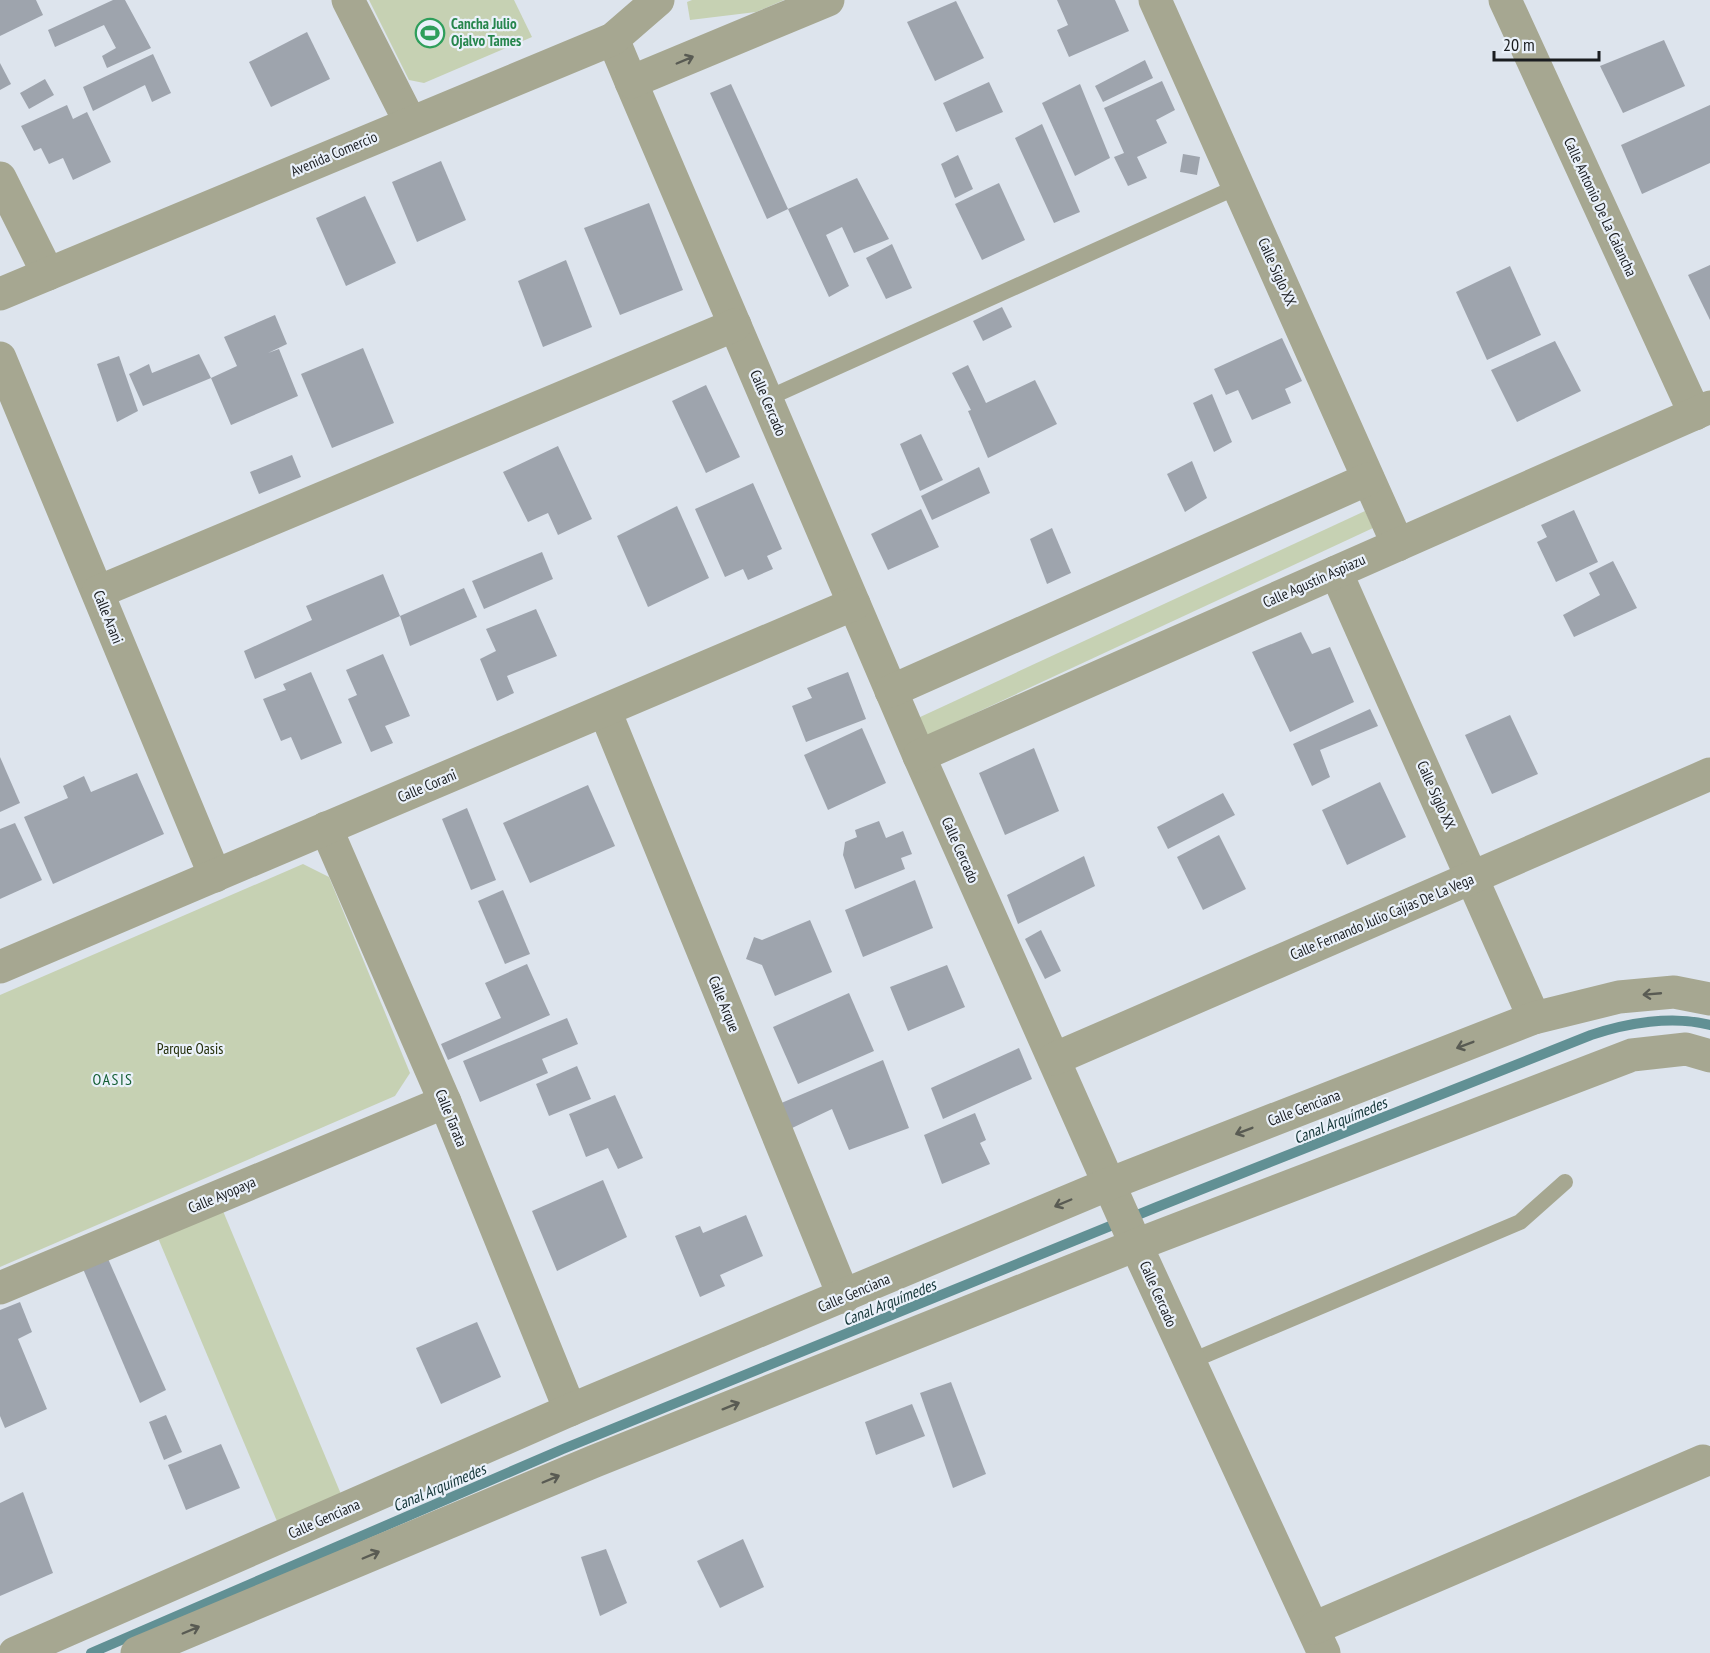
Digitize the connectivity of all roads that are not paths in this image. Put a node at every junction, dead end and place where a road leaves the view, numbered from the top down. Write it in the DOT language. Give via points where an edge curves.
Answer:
graph roads {
  1 [pos="348,0"];
  2 [pos="658,0"];
  3 [pos="828,0"];
  4 [pos="1155,0"];
  5 [pos="1506,0"];
  6 [pos="613,39"];
  7 [pos="631,82"];
  8 [pos="411,122"];
  9 [pos="0,178"];
  10 [pos="1239,186"];
  11 [pos="48,273"];
  12 [pos="0,294"];
  13 [pos="735,325"];
  14 [pos="0,358"];
  15 [pos="766,399"];
  16 [pos="1702,411"];
  17 [pos="1368,479"];
  18 [pos="1398,545"];
  19 [pos="1336,572"];
  20 [pos="98,592"];
  21 [pos="854,604"];
  22 [pos="891,691"];
  23 [pos="604,711"];
  24 [pos="919,756"];
  25 [pos="1710,774"];
  26 [pos="326,828"];
  27 [pos="215,876"];
  28 [pos="1473,878"];
  29 [pos="0,967"];
  30 [pos="1710,999"];
  31 [pos="1534,1018"];
  32 [pos="1710,1056"];
  33 [pos="1054,1059"];
  34 [pos="445,1102"];
  35 [pos="1565,1182"];
  36 [pos="1113,1192"];
  37 [pos="1133,1238"];
  38 [pos="0,1288"];
  39 [pos="844,1297"];
  40 [pos="1189,1362"];
  41 [pos="570,1410"];
  42 [pos="1703,1461"];
  43 [pos="1319,1640"];
  44 [pos="15,1653"];
  45 [pos="137,1653"];
  1 -- 8 [label="street"];
  2 -- 6 [label="street, Avenida Comercio"];
  7 -- 3 [label="street, one-way"];
  4 -- 10 [label="street, Calle Siglo XX"];
  5 -- 16 [label="street, Calle Antonio De La Calancha"];
  6 -- 7 [label="street, Calle Cercado"];
  6 -- 8 [label="street, Avenida Comercio"];
  7 -- 13 [label="street, Calle Cercado"];
  8 -- 11 [label="street, Avenida Comercio"];
  9 -- 11 [label="street"];
  10 -- 15 [label="lane"];
  10 -- 17 [label="street, Calle Siglo XX"];
  11 -- 12 [label="street, Avenida Comercio"];
  13 -- 15 [label="street, Calle Cercado"];
  13 -- 20 [label="street"];
  14 -- 20 [label="street, Calle Arani"];
  15 -- 21 [label="street, Calle Cercado"];
  16 -- 18 [label="street, Calle Agustín Aspiazu"];
  17 -- 18 [label="street, Calle Siglo XX"];
  17 -- 22 [label="street"];
  18 -- 19 [label="street, Calle Agustín Aspiazu"];
  19 -- 24 [label="street, Calle Agustín Aspiazu"];
  19 -- 28 [label="street, Calle Siglo XX"];
  20 -- 27 [label="street, Calle Arani"];
  21 -- 22 [label="street, Calle Cercado"];
  21 -- 23 [label="street, Calle Corani"];
  22 -- 24 [label="street, Calle Cercado"];
  23 -- 26 [label="street, Calle Corani"];
  23 -- 39 [label="street, Calle Arque"];
  24 -- 33 [label="street, Calle Cercado"];
  25 -- 28 [label="street, Calle Fernando Julio Cajías De La Vega"];
  26 -- 27 [label="street, Calle Corani"];
  26 -- 34 [label="street, Calle Tarata"];
  27 -- 29 [label="street, Calle Corani"];
  28 -- 31 [label="street, Calle Siglo XX"];
  28 -- 33 [label="street, Calle Fernando Julio Cajías De La Vega"];
  30 -- 31 [label="street, Calle Genciana, one-way" via="1674,992 1619,997"];
  31 -- 36 [label="street, Calle Genciana, one-way"];
  32 -- 37 [label="street" via="1686,1049 1632,1055"];
  33 -- 36 [label="street, Calle Cercado"];
  34 -- 38 [label="street, Calle Ayopaya"];
  34 -- 41 [label="street, Calle Tarata"];
  35 -- 40 [label="lane" via="1520,1222"];
  36 -- 37 [label="street, Calle Cercado"];
  36 -- 39 [label="street, Calle Genciana, one-way"];
  37 -- 40 [label="street, Calle Cercado"];
  45 -- 37 [label="street, one-way"];
  39 -- 41 [label="street, Calle Genciana"];
  40 -- 43 [label="street, Calle Cercado"];
  41 -- 44 [label="street, Calle Genciana"];
  42 -- 43 [label="street"];
}
